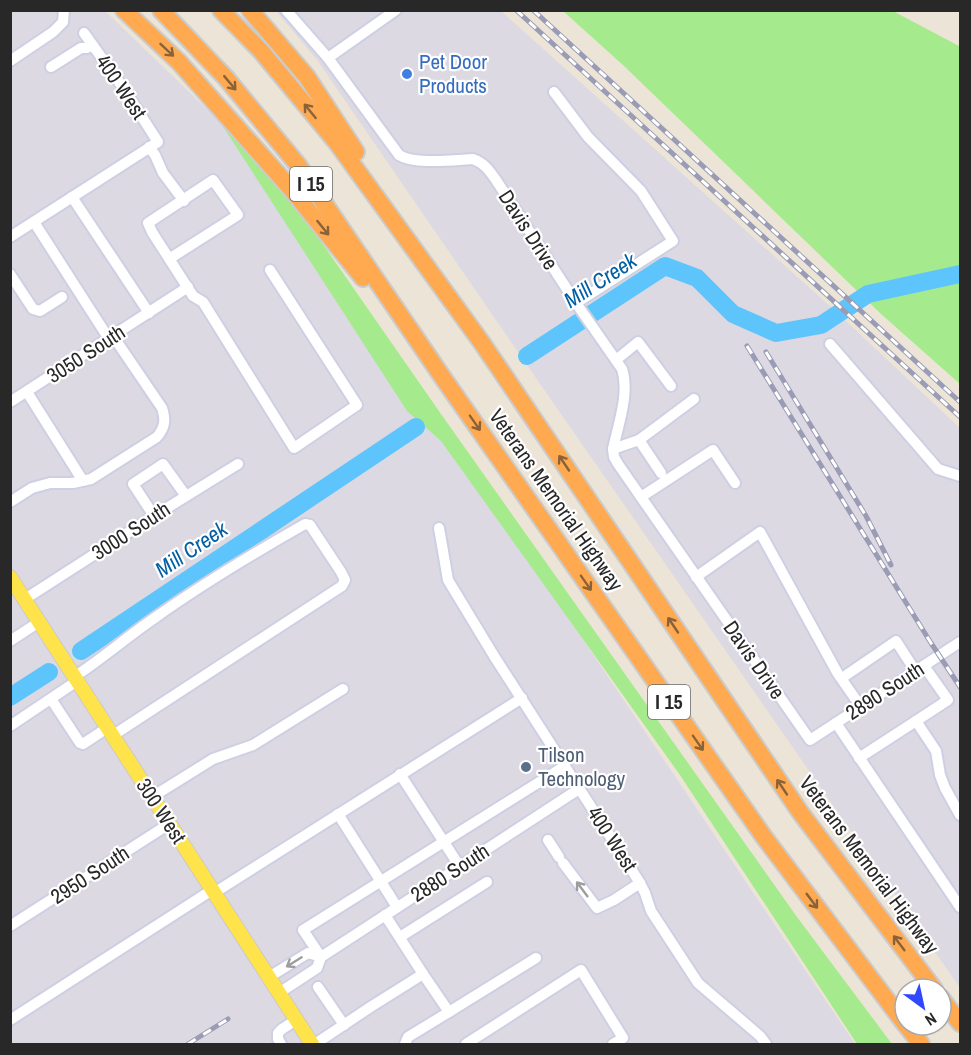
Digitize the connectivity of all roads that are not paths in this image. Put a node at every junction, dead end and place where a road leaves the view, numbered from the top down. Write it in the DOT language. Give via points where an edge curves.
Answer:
graph roads {
  1 [pos="64,10"];
  2 [pos="124,10"];
  3 [pos="160,10"];
  4 [pos="220,10"];
  5 [pos="250,10"];
  6 [pos="286,10"];
  7 [pos="396,10"];
  8 [pos="84,33"];
  9 [pos="92,45"];
  10 [pos="328,58"];
  11 [pos="10,61"];
  12 [pos="51,67"];
  13 [pos="554,92"];
  14 [pos="153,145"];
  15 [pos="72,197"];
  16 [pos="184,201"];
  17 [pos="34,222"];
  18 [pos="10,237"];
  19 [pos="169,260"];
  20 [pos="270,270"];
  21 [pos="10,274"];
  22 [pos="188,287"];
  23 [pos="62,297"];
  24 [pos="579,306"];
  25 [pos="149,313"];
  26 [pos="111,337"];
  27 [pos="482,343"];
  28 [pos="830,344"];
  29 [pos="616,360"];
  30 [pos="441,375"];
  31 [pos="671,386"];
  32 [pos="27,392"];
  33 [pos="694,399"];
  34 [pos="10,402"];
  35 [pos="639,440"];
  36 [pos="613,449"];
  37 [pos="238,464"];
  38 [pos="661,473"];
  39 [pos="960,476"];
  40 [pos="83,481"];
  41 [pos="735,483"];
  42 [pos="186,496"];
  43 [pos="641,497"];
  44 [pos="10,502"];
  45 [pos="154,516"];
  46 [pos="439,528"];
  47 [pos="10,577"];
  48 [pos="696,577"];
  49 [pos="25,599"];
  50 [pos="39,622"];
  51 [pos="10,641"];
  52 [pos="960,642"];
  53 [pos="920,669"];
  54 [pos="842,678"];
  55 [pos="76,679"];
  56 [pos="343,689"];
  57 [pos="522,698"];
  58 [pos="51,699"];
  59 [pos="861,707"];
  60 [pos="916,721"];
  61 [pos="836,723"];
  62 [pos="10,726"];
  63 [pos="110,732"];
  64 [pos="810,740"];
  65 [pos="859,758"];
  66 [pos="565,766"];
  67 [pos="400,774"];
  68 [pos="579,789"];
  69 [pos="152,797"];
  70 [pos="338,814"];
  71 [pos="960,815"];
  72 [pos="170,824"];
  73 [pos="548,840"];
  74 [pos="444,842"];
  75 [pos="460,867"];
  76 [pos="382,882"];
  77 [pos="487,882"];
  78 [pos="640,884"];
  79 [pos="213,892"];
  80 [pos="397,907"];
  81 [pos="960,907"];
  82 [pos="385,915"];
  83 [pos="10,926"];
  84 [pos="400,937"];
  85 [pos="321,957"];
  86 [pos="536,958"];
  87 [pos="423,974"];
  88 [pos="269,977"];
  89 [pos="925,977"];
  90 [pos="318,987"];
  91 [pos="279,993"];
  92 [pos="893,1007"];
  93 [pos="450,1012"];
  94 [pos="10,1020"];
  95 [pos="296,1020"];
  96 [pos="344,1025"];
  97 [pos="281,1044"];
  98 [pos="314,1044"];
  99 [pos="405,1044"];
  100 [pos="466,1044"];
  101 [pos="613,1044"];
  102 [pos="766,1044"];
  1 -- 11 [label="street" via="63,22 53,32"];
  2 -- 30 [label="highway, one-way" via="179,62 292,190"];
  3 -- 30 [label="highway, Veterans Memorial Highway / I 15, one-way" via="226,78 298,165"];
  27 -- 4 [label="highway, Veterans Memorial Highway / I 15, one-way" via="337,143 261,51"];
  5 -- 27 [label="highway" via="307,77"];
  6 -- 10 [label="street, Davis Drive"];
  7 -- 10 [label="street"];
  8 -- 9 [label="street, 400 West"];
  9 -- 12 [label="street"];
  9 -- 14 [label="street, 400 West" via="124,89"];
  10 -- 24 [label="street, Davis Drive" via="399,155 418,161 473,159 486,167"];
  13 -- 24 [label="street" via="588,137 641,191 673,241"];
  14 -- 15 [label="street"];
  14 -- 16 [label="street, 400 West" via="163,173"];
  15 -- 17 [label="street"];
  15 -- 25 [label="street"];
  16 -- 19 [label="street" via="148,223"];
  16 -- 19 [label="street" via="213,180 238,215"];
  17 -- 18 [label="street"];
  17 -- 26 [label="street"];
  19 -- 22 [label="street"];
  20 -- 22 [label="street" via="357,405 294,448 203,302"];
  21 -- 23 [label="street" via="36,311"];
  22 -- 25 [label="street, 3050 South"];
  24 -- 29 [label="street, Davis Drive"];
  25 -- 26 [label="street, 3050 South"];
  26 -- 32 [label="street, 3050 South"];
  26 -- 40 [label="street" via="162,408 165,425 157,437"];
  89 -- 27 [label="highway, Veterans Memorial Highway / I 15, one-way" via="800,813"];
  28 -- 39 [label="street" via="938,469"];
  29 -- 31 [label="street" via="638,342"];
  29 -- 36 [label="street, Davis Drive" via="625,378 625,394"];
  30 -- 92 [label="highway, Veterans Memorial Highway / I 15, one-way" via="764,837"];
  32 -- 34 [label="street, 3050 South"];
  32 -- 40 [label="street"];
  33 -- 35 [label="street"];
  35 -- 36 [label="street"];
  35 -- 38 [label="street"];
  36 -- 43 [label="street, Davis Drive" via="618,464"];
  37 -- 42 [label="street, 3000 South"];
  40 -- 44 [label="street" via="32,488"];
  41 -- 43 [label="street" via="713,450"];
  42 -- 45 [label="street, 3000 South"];
  42 -- 45 [label="street" via="163,464 133,484"];
  43 -- 48 [label="street, Davis Drive"];
  45 -- 49 [label="street, 3000 South"];
  46 -- 57 [label="street, 400 West" via="448,580"];
  47 -- 49 [label="main road, 300 West"];
  48 -- 54 [label="street" via="759,532"];
  48 -- 64 [label="street, Davis Drive"];
  49 -- 50 [label="main road, 300 West"];
  50 -- 51 [label="street"];
  50 -- 55 [label="main road, 300 West"];
  52 -- 53 [label="street, 2890 South"];
  53 -- 54 [label="street" via="896,641"];
  53 -- 59 [label="street, 2890 South"];
  53 -- 60 [label="street" via="948,700"];
  54 -- 59 [label="street"];
  55 -- 58 [label="street"];
  55 -- 63 [label="main road, 300 West"];
  55 -- 63 [label="street" via="166,610 305,524 310,525 341,572 345,580 342,586"];
  56 -- 69 [label="street" via="253,745 213,759"];
  57 -- 66 [label="street, 400 West"];
  57 -- 67 [label="street"];
  58 -- 62 [label="street"];
  58 -- 63 [label="street" via="80,743"];
  59 -- 61 [label="street, 2890 South"];
  60 -- 65 [label="street"];
  60 -- 71 [label="street" via="936,751 940,775"];
  61 -- 64 [label="street, 2890 South"];
  61 -- 65 [label="street"];
  63 -- 69 [label="main road, 300 West"];
  65 -- 81 [label="street"];
  66 -- 68 [label="street, 400 West"];
  66 -- 74 [label="street"];
  67 -- 70 [label="street"];
  67 -- 74 [label="street"];
  68 -- 75 [label="street, 2880 South"];
  68 -- 78 [label="street, 400 West"];
  69 -- 72 [label="main road, 300 West"];
  70 -- 76 [label="street"];
  70 -- 79 [label="street"];
  72 -- 79 [label="main road, 300 West"];
  72 -- 83 [label="street, 2950 South"];
  78 -- 73 [label="street, one-way" via="597,908"];
  74 -- 75 [label="street"];
  74 -- 76 [label="street"];
  75 -- 80 [label="street, 2880 South"];
  76 -- 80 [label="street"];
  76 -- 85 [label="street" via="303,930"];
  77 -- 84 [label="street"];
  78 -- 102 [label="street, 400 West" via="651,911 698,983"];
  79 -- 88 [label="main road, 300 West"];
  79 -- 94 [label="street"];
  80 -- 82 [label="street, 2880 South"];
  82 -- 84 [label="street"];
  82 -- 85 [label="street, 2880 South"];
  84 -- 87 [label="street"];
  85 -- 88 [label="street, 2880 South, one-way" via="308,953"];
  85 -- 91 [label="street, 2880 South" via="317,968"];
  86 -- 93 [label="street"];
  87 -- 93 [label="street"];
  87 -- 96 [label="street"];
  88 -- 91 [label="main road, 300 West"];
  90 -- 96 [label="street"];
  91 -- 95 [label="main road, 300 West"];
  93 -- 99 [label="street" via="408,1037"];
  95 -- 97 [label="street" via="278,1033"];
  95 -- 98 [label="main road, 300 West"];
  96 -- 98 [label="street"];
  100 -- 101 [label="street" via="581,970 623,1038"];
}
